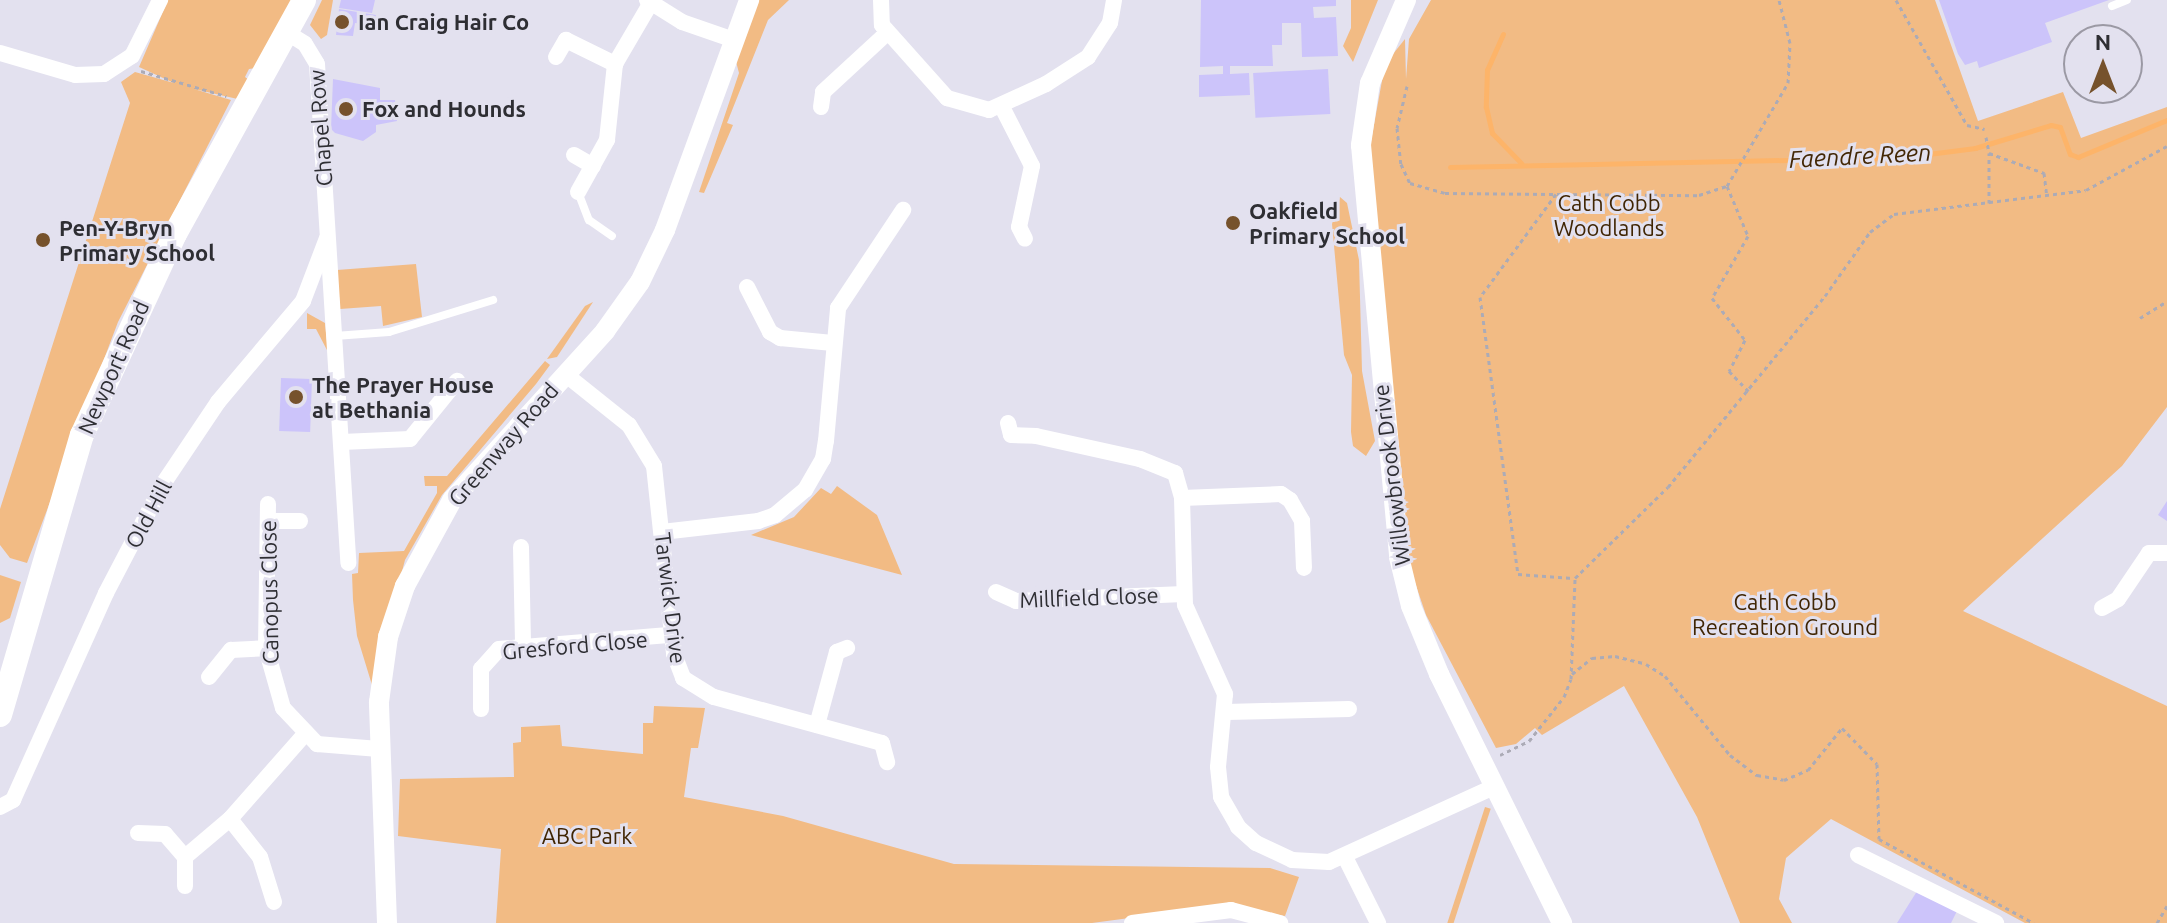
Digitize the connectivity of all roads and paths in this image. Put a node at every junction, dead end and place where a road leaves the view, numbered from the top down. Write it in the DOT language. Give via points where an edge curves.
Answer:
graph roads {
  1 [pos="160,0"];
  2 [pos="304,0"];
  3 [pos="749,0"];
  4 [pos="881,0"];
  5 [pos="1114,0"];
  6 [pos="1406,0"];
  7 [pos="1779,0"];
  8 [pos="1896,0"];
  9 [pos="2127,0"];
  10 [pos="649,2"];
  11 [pos="2112,6"];
  12 [pos="286,32"];
  13 [pos="888,32"];
  14 [pos="731,39"];
  15 [pos="0,53"];
  16 [pos="556,57"];
  17 [pos="615,64"];
  18 [pos="122,66"];
  19 [pos="1407,86"];
  20 [pos="247,101"];
  21 [pos="821,107"];
  22 [pos="1002,107"];
  23 [pos="1985,129"];
  24 [pos="1986,137"];
  25 [pos="2167,146"];
  26 [pos="1989,153"];
  27 [pos="574,155"];
  28 [pos="593,166"];
  29 [pos="1727,186"];
  30 [pos="578,192"];
  31 [pos="1556,194"];
  32 [pos="2047,196"];
  33 [pos="1989,203"];
  34 [pos="903,210"];
  35 [pos="612,236"];
  36 [pos="327,238"];
  37 [pos="1025,239"];
  38 [pos="747,287"];
  39 [pos="493,300"];
  40 [pos="303,301"];
  41 [pos="2166,302"];
  42 [pos="333,310"];
  43 [pos="2140,318"];
  44 [pos="335,336"];
  45 [pos="833,343"];
  46 [pos="565,374"];
  47 [pos="457,381"];
  48 [pos="1748,391"];
  49 [pos="1008,423"];
  50 [pos="342,442"];
  51 [pos="1182,498"];
  52 [pos="268,504"];
  53 [pos="269,521"];
  54 [pos="300,521"];
  55 [pos="662,532"];
  56 [pos="521,547"];
  57 [pos="2167,553"];
  58 [pos="348,563"];
  59 [pos="1304,568"];
  60 [pos="1575,578"];
  61 [pos="996,592"];
  62 [pos="1184,594"];
  63 [pos="2102,608"];
  64 [pos="671,635"];
  65 [pos="523,646"];
  66 [pos="266,648"];
  67 [pos="847,648"];
  68 [pos="1571,675"];
  69 [pos="209,677"];
  70 [pos="481,709"];
  71 [pos="1349,709"];
  72 [pos="1226,712"];
  73 [pos="0,715"];
  74 [pos="817,725"];
  75 [pos="304,735"];
  76 [pos="379,749"];
  77 [pos="1498,757"];
  78 [pos="887,762"];
  79 [pos="1496,786"];
  80 [pos="0,807"];
  81 [pos="230,819"];
  82 [pos="138,833"];
  83 [pos="1858,855"];
  84 [pos="185,857"];
  85 [pos="1345,857"];
  86 [pos="185,886"];
  87 [pos="274,902"];
  88 [pos="2167,906"];
  89 [pos="1974,917"];
  90 [pos="387,923"];
  91 [pos="1132,923"];
  92 [pos="1280,923"];
  93 [pos="1378,923"];
  94 [pos="1562,923"];
  95 [pos="1996,923"];
  96 [pos="2034,923"];
  97 [pos="2157,923"];
  1 -- 18 [label="street" via="141,44"];
  2 -- 12 [label="main road, Newport Road"];
  3 -- 14 [label="street, Greenway Road"];
  4 -- 13 [label="street" via="879,16"];
  5 -- 22 [label="street" via="1110,23 1088,57"];
  6 -- 79 [label="street, Willowbrook Drive" via="1370,83 1361,145 1392,514 1417,620"];
  7 -- 29 [label="path" via="1790,43 1788,83"];
  8 -- 23 [label="path" via="1967,125"];
  9 -- 11 [label="lane"];
  10 -- 14 [label="street"];
  10 -- 17 [label="street"];
  12 -- 20 [label="main road, Newport Road"];
  12 -- 36 [label="street, Chapel Row" via="305,44 317,64"];
  13 -- 21 [label="street" via="823,92"];
  13 -- 22 [label="street" via="947,98 972,109"];
  14 -- 46 [label="street, Greenway Road" via="654,256 618,313"];
  15 -- 18 [label="street" via="75,75 104,74"];
  16 -- 17 [label="street" via="566,40"];
  17 -- 28 [label="street" via="607,140"];
  18 -- 20 [label="path"];
  19 -- 31 [label="path" via="1397,128 1401,164 1410,183 1445,193"];
  20 -- 73 [label="main road, Newport Road" via="145,294 82,435"];
  22 -- 37 [label="street" via="1032,166 1019,227"];
  24 -- 26 [label="path"];
  25 -- 32 [label="path" via="2086,190"];
  26 -- 32 [label="path" via="2044,173"];
  26 -- 33 [label="path"];
  27 -- 28 [label="street"];
  28 -- 30 [label="street"];
  29 -- 31 [label="path" via="1699,195"];
  29 -- 48 [label="path" via="1748,236 1712,298 1745,340 1729,371"];
  30 -- 35 [label="lane" via="589,220"];
  31 -- 60 [label="path" via="1480,297 1518,574"];
  32 -- 33 [label="path"];
  33 -- 48 [label="path" via="1894,214 1883,221"];
  34 -- 45 [label="street" via="845,293"];
  36 -- 40 [label="street, Old Hill"];
  36 -- 42 [label="street, Chapel Row"];
  38 -- 45 [label="street" via="770,332 780,338"];
  39 -- 44 [label="lane" via="389,332"];
  40 -- 42 [label="street"];
  40 -- 80 [label="street, Old Hill" via="218,402 177,461 106,593 13,800"];
  41 -- 43 [label="path"];
  42 -- 44 [label="street, Chapel Row"];
  44 -- 50 [label="street, Chapel Row"];
  45 -- 55 [label="street" via="825,450 805,490 758,521"];
  46 -- 55 [label="street, Tarwick Drive" via="629,425 646,447 657,482"];
  46 -- 76 [label="street, Greenway Road" via="461,488 414,566 386,650"];
  47 -- 50 [label="street" via="410,439"];
  48 -- 60 [label="path" via="1668,487"];
  49 -- 51 [label="street" via="1011,435 1036,436 1166,467 1175,473"];
  50 -- 58 [label="street, Chapel Row"];
  51 -- 59 [label="street" via="1281,494 1302,521"];
  51 -- 62 [label="street"];
  52 -- 53 [label="street, Canopus Close"];
  53 -- 54 [label="street"];
  53 -- 66 [label="street, Canopus Close"];
  55 -- 64 [label="street, Tarwick Drive"];
  56 -- 65 [label="street"];
  57 -- 63 [label="street" via="2149,553 2118,599"];
  60 -- 68 [label="path"];
  61 -- 62 [label="street, Millfield Close" via="1016,601"];
  62 -- 72 [label="street" via="1196,639 1221,679"];
  64 -- 65 [label="street, Gresford Close"];
  64 -- 74 [label="street, Tarwick Drive" via="676,665 700,692"];
  65 -- 70 [label="street, Gresford Close" via="499,649 484,661"];
  66 -- 69 [label="street" via="231,650"];
  66 -- 75 [label="street, Canopus Close" via="283,708"];
  67 -- 74 [label="street" via="837,652"];
  68 -- 77 [label="path" via="1564,697 1529,741"];
  68 -- 96 [label="path" via="1592,658 1615,656 1646,664 1665,676 1730,755 1757,775 1784,780 1808,770 1842,728 1877,764 1879,839"];
  71 -- 72 [label="street"];
  72 -- 85 [label="street" via="1218,783 1238,827 1256,843 1292,860"];
  74 -- 78 [label="street, Tarwick Drive" via="882,743"];
  75 -- 76 [label="street" via="331,749"];
  75 -- 81 [label="street"];
  76 -- 90 [label="street, Greenway Road"];
  79 -- 85 [label="street"];
  79 -- 94 [label="street, Willowbrook Drive"];
  81 -- 84 [label="street"];
  81 -- 87 [label="street" via="260,857"];
  82 -- 84 [label="street" via="165,834"];
  83 -- 89 [label="street"];
  84 -- 86 [label="street"];
  85 -- 93 [label="street"];
  88 -- 97 [label="path"];
  89 -- 95 [label="street"];
  91 -- 92 [label="street" via="1231,910"];
}
